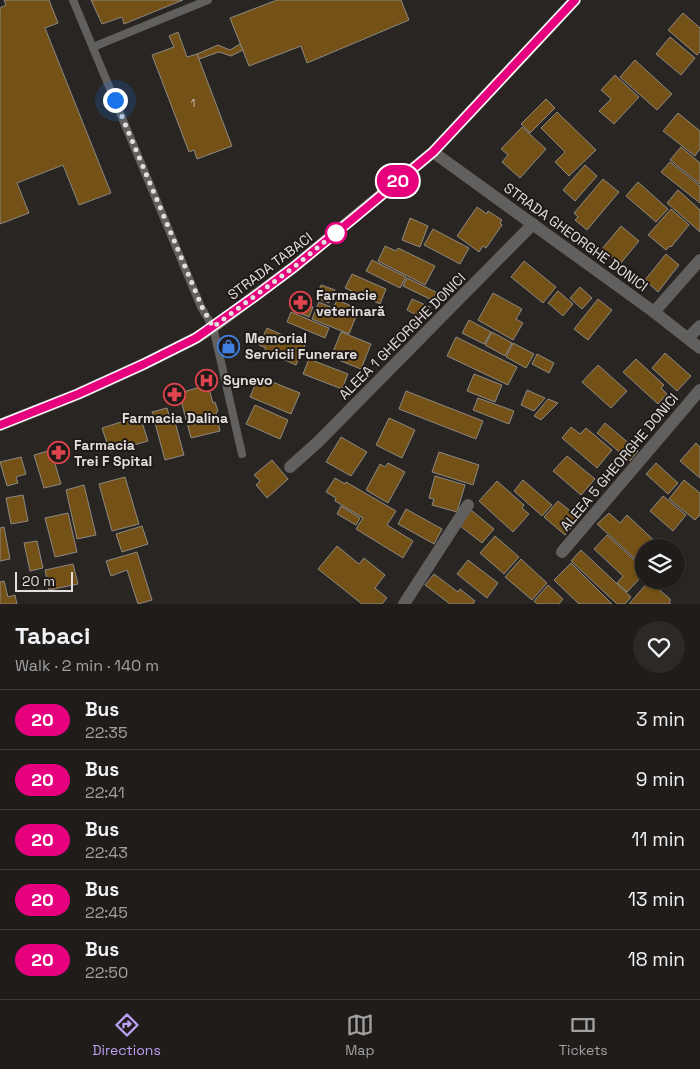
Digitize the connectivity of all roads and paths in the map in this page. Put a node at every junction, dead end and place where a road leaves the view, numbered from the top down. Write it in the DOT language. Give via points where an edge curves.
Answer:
graph roads {
  1 [pos="73,0"];
  2 [pos="207,0"];
  3 [pos="575,0"];
  4 [pos="93,47"];
  5 [pos="433,152"];
  6 [pos="533,224"];
  7 [pos="700,260"];
  8 [pos="654,312"];
  9 [pos="700,326"];
  10 [pos="213,327"];
  11 [pos="688,338"];
  12 [pos="700,348"];
  13 [pos="700,390"];
  14 [pos="0,424"];
  15 [pos="242,454"];
  16 [pos="290,467"];
  17 [pos="468,505"];
  18 [pos="562,552"];
  19 [pos="404,604"];
  1 -- 4 [label="lane"];
  2 -- 4 [label="lane"];
  3 -- 5 [label="main road, STRADA TABACI"];
  4 -- 10 [label="lane"];
  5 -- 6 [label="street, STRADA GHEORGHE DONICI"];
  5 -- 10 [label="main road, STRADA TABACI" via="294,267"];
  6 -- 8 [label="street, STRADA GHEORGHE DONICI"];
  6 -- 16 [label="street, ALEEA 1 GHEORGHE DONICI"];
  7 -- 8 [label="street"];
  8 -- 11 [label="street, STRADA GHEORGHE DONICI"];
  9 -- 11 [label="street"];
  10 -- 14 [label="main road, STRADA TABACI" via="144,364"];
  10 -- 15 [label="lane"];
  11 -- 12 [label="street, STRADA GHEORGHE DONICI"];
  13 -- 18 [label="street, ALEEA 5 GHEORGHE DONICI"];
  17 -- 19 [label="street"];
}
